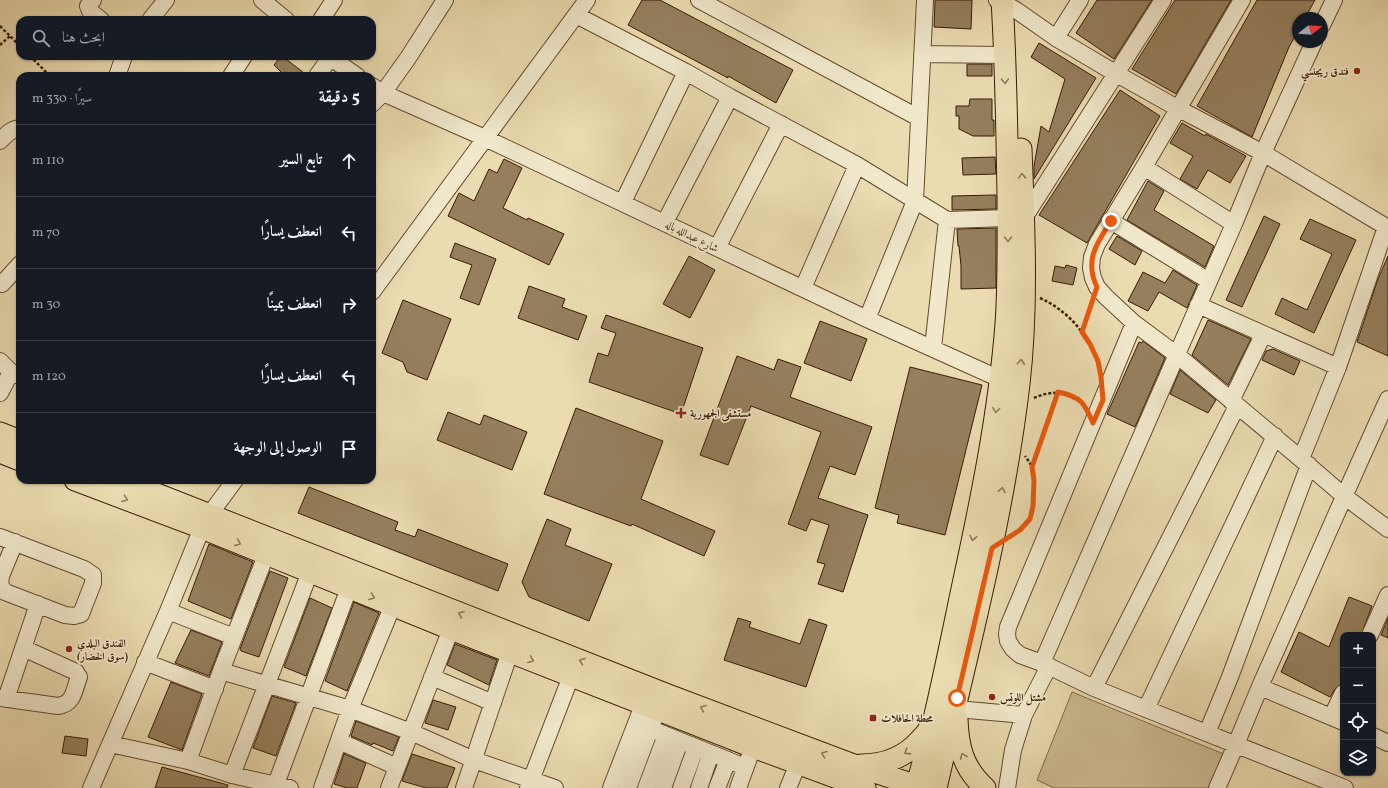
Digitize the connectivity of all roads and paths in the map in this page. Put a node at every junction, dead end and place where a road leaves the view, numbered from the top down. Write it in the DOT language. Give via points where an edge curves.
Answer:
graph roads {
  1 [pos="93,0"];
  2 [pos="166,0"];
  3 [pos="334,0"];
  4 [pos="445,0"];
  5 [pos="587,0"];
  6 [pos="699,0"];
  7 [pos="925,0"];
  8 [pos="1080,0"];
  9 [pos="1163,0"];
  10 [pos="1242,0"];
  11 [pos="1334,0"];
  12 [pos="1007,3"];
  13 [pos="1328,12"];
  14 [pos="576,15"];
  15 [pos="97,16"];
  16 [pos="153,16"];
  17 [pos="324,16"];
  18 [pos="0,26"];
  19 [pos="10,36"];
  20 [pos="1056,38"];
  21 [pos="16,42"];
  22 [pos="0,45"];
  23 [pos="1311,48"];
  24 [pos="922,54"];
  25 [pos="1004,54"];
  26 [pos="34,60"];
  27 [pos="123,60"];
  28 [pos="241,60"];
  29 [pos="327,60"];
  30 [pos="333,60"];
  31 [pos="46,72"];
  32 [pos="119,72"];
  33 [pos="234,72"];
  34 [pos="320,72"];
  35 [pos="351,72"];
  36 [pos="686,72"];
  37 [pos="1115,73"];
  38 [pos="376,94"];
  39 [pos="730,97"];
  40 [pos="1179,109"];
  41 [pos="919,118"];
  42 [pos="781,124"];
  43 [pos="16,128"];
  44 [pos="485,138"];
  45 [pos="0,141"];
  46 [pos="1263,153"];
  47 [pos="857,165"];
  48 [pos="1144,167"];
  49 [pos="915,201"];
  50 [pos="623,202"];
  51 [pos="1016,218"];
  52 [pos="947,220"];
  53 [pos="1111,221"];
  54 [pos="665,222"];
  55 [pos="1234,224"];
  56 [pos="1387,228"];
  57 [pos="717,248"];
  58 [pos="16,268"];
  59 [pos="1209,281"];
  60 [pos="2,284"];
  61 [pos="376,287"];
  62 [pos="1097,287"];
  63 [pos="803,288"];
  64 [pos="1024,292"];
  65 [pos="1198,305"];
  66 [pos="867,319"];
  67 [pos="1134,323"];
  68 [pos="1082,332"];
  69 [pos="1263,335"];
  70 [pos="933,348"];
  71 [pos="1177,355"];
  72 [pos="0,361"];
  73 [pos="1338,367"];
  74 [pos="1100,372"];
  75 [pos="16,374"];
  76 [pos="1000,379"];
  77 [pos="1058,392"];
  78 [pos="0,393"];
  79 [pos="1388,399"];
  80 [pos="1234,403"];
  81 [pos="1015,409"];
  82 [pos="1093,423"];
  83 [pos="0,433"];
  84 [pos="1275,436"];
  85 [pos="16,439"];
  86 [pos="0,452"];
  87 [pos="16,458"];
  88 [pos="1305,462"];
  89 [pos="88,484"];
  90 [pos="129,484"];
  91 [pos="232,484"];
  92 [pos="1344,496"];
  93 [pos="206,521"];
  94 [pos="1388,529"];
  95 [pos="0,537"];
  96 [pos="15,542"];
  97 [pos="992,548"];
  98 [pos="266,555"];
  99 [pos="310,572"];
  100 [pos="350,588"];
  101 [pos="1388,595"];
  102 [pos="38,604"];
  103 [pos="393,605"];
  104 [pos="168,611"];
  105 [pos="451,629"];
  106 [pos="1371,632"];
  107 [pos="234,638"];
  108 [pos="23,648"];
  109 [pos="510,652"];
  110 [pos="145,662"];
  111 [pos="1046,665"];
  112 [pos="221,671"];
  113 [pos="571,676"];
  114 [pos="432,677"];
  115 [pos="266,684"];
  116 [pos="1260,687"];
  117 [pos="1094,688"];
  118 [pos="215,689"];
  119 [pos="309,697"];
  120 [pos="3,698"];
  121 [pos="493,703"];
  122 [pos="1341,704"];
  123 [pos="950,706"];
  124 [pos="652,708"];
  125 [pos="1146,709"];
  126 [pos="350,710"];
  127 [pos="1024,715"];
  128 [pos="1338,719"];
  129 [pos="411,732"];
  130 [pos="1206,733"];
  131 [pos="673,738"];
  132 [pos="1376,738"];
  133 [pos="339,741"];
  134 [pos="110,744"];
  135 [pos="1388,744"];
  136 [pos="1236,745"];
  137 [pos="696,747"];
  138 [pos="753,747"];
  139 [pos="711,753"];
  140 [pos="474,760"];
  141 [pos="728,760"];
  142 [pos="188,762"];
  143 [pos="798,764"];
  144 [pos="397,767"];
  145 [pos="745,767"];
  146 [pos="232,775"];
  147 [pos="848,777"];
  148 [pos="530,784"];
  149 [pos="283,786"];
  150 [pos="91,788"];
  151 [pos="322,788"];
  152 [pos="390,788"];
  153 [pos="464,788"];
  154 [pos="555,788"];
  155 [pos="611,788"];
  156 [pos="628,788"];
  157 [pos="646,788"];
  158 [pos="663,788"];
  159 [pos="681,788"];
  160 [pos="698,788"];
  161 [pos="717,788"];
  162 [pos="738,788"];
  163 [pos="788,788"];
  164 [pos="865,788"];
  165 [pos="924,788"];
  166 [pos="985,788"];
  167 [pos="1007,788"];
  168 [pos="1217,788"];
  169 [pos="1345,788"];
  1 -- 15 [label="street" via="88,6"];
  2 -- 16 [label="street"];
  3 -- 17 [label="street"];
  4 -- 38 [label="street" via="408,58"];
  5 -- 14 [label="street"];
  6 -- 41 [label="street"];
  7 -- 24 [label="street"];
  8 -- 20 [label="street"];
  9 -- 37 [label="street"];
  10 -- 40 [label="street"];
  11 -- 13 [label="street"];
  12 -- 20 [label="street"];
  12 -- 25 [label="main road"];
  51 -- 12 [label="main road, one-way"];
  14 -- 36 [label="street"];
  14 -- 44 [label="street"];
  18 -- 19 [label="path"];
  19 -- 21 [label="path"];
  19 -- 22 [label="path"];
  20 -- 37 [label="street"];
  23 -- 46 [label="street"];
  24 -- 25 [label="street"];
  24 -- 41 [label="street"];
  25 -- 51 [label="main road, one-way" via="1008,152"];
  26 -- 31 [label="path"];
  27 -- 32 [label="street"];
  28 -- 33 [label="street"];
  29 -- 34 [label="street"];
  30 -- 35 [label="street"];
  36 -- 39 [label="street"];
  36 -- 50 [label="street"];
  37 -- 40 [label="street"];
  37 -- 51 [label="street"];
  38 -- 44 [label="street, شارع عبدالله باله"];
  39 -- 42 [label="street"];
  39 -- 54 [label="street"];
  40 -- 46 [label="street"];
  40 -- 48 [label="street"];
  41 -- 49 [label="street"];
  42 -- 47 [label="street"];
  42 -- 57 [label="street"];
  43 -- 45 [label="street"];
  44 -- 50 [label="street, شارع عبدالله باله"];
  44 -- 61 [label="street"];
  46 -- 55 [label="street"];
  46 -- 56 [label="street"];
  47 -- 49 [label="street"];
  47 -- 63 [label="street"];
  48 -- 53 [label="street"];
  48 -- 55 [label="street"];
  49 -- 52 [label="street"];
  49 -- 66 [label="street"];
  50 -- 54 [label="street, شارع عبدالله باله"];
  51 -- 52 [label="street"];
  51 -- 64 [label="main road"];
  51 -- 76 [label="main road, one-way"];
  52 -- 70 [label="street"];
  53 -- 59 [label="street"];
  53 -- 62 [label="street" via="1092,257 1091,268"];
  54 -- 57 [label="street, شارع عبدالله باله"];
  55 -- 59 [label="street"];
  56 -- 73 [label="street"];
  57 -- 63 [label="street, شارع عبدالله باله"];
  58 -- 60 [label="street"];
  59 -- 65 [label="street"];
  62 -- 67 [label="street"];
  62 -- 68 [label="path"];
  63 -- 66 [label="street, شارع عبدالله باله"];
  64 -- 68 [label="path" via="1054,305 1068,315"];
  81 -- 64 [label="main road, one-way"];
  65 -- 69 [label="street"];
  65 -- 71 [label="street"];
  66 -- 70 [label="street, شارع عبدالله باله"];
  67 -- 71 [label="street"];
  67 -- 82 [label="street"];
  68 -- 74 [label="path" via="1098,361"];
  69 -- 73 [label="street"];
  69 -- 80 [label="street"];
  70 -- 76 [label="street, شارع عبدالله باله"];
  71 -- 80 [label="street"];
  71 -- 111 [label="street"];
  72 -- 75 [label="street"];
  73 -- 88 [label="street"];
  75 -- 78 [label="street"];
  76 -- 123 [label="main road, one-way"];
  77 -- 81 [label="path" via="1035,397"];
  77 -- 82 [label="path" via="1081,400"];
  77 -- 97 [label="path" via="1032,467 1034,480 1030,519 1020,530"];
  79 -- 92 [label="street"];
  80 -- 84 [label="street"];
  80 -- 117 [label="street"];
  97 -- 81 [label="main road, one-way" via="1010,453"];
  82 -- 111 [label="street" via="1008,627 1008,641 1013,649 1020,655"];
  83 -- 85 [label="main road"];
  84 -- 88 [label="street"];
  84 -- 125 [label="street"];
  86 -- 87 [label="main road"];
  88 -- 92 [label="street"];
  88 -- 130 [label="street" via="1230,677"];
  89 -- 93 [label="main road, one-way"];
  90 -- 93 [label="main road"];
  91 -- 93 [label="street"];
  92 -- 94 [label="street"];
  92 -- 116 [label="street"];
  93 -- 98 [label="main road, one-way"];
  93 -- 104 [label="street"];
  124 -- 93 [label="main road, one-way" via="341,567"];
  95 -- 96 [label="street"];
  96 -- 102 [label="street" via="1,576 0,585 5,592"];
  96 -- 102 [label="street" via="93,575 93,583 81,614 65,615"];
  97 -- 123 [label="main road"];
  98 -- 99 [label="main road"];
  98 -- 107 [label="street"];
  99 -- 100 [label="main road"];
  99 -- 115 [label="street"];
  100 -- 103 [label="main road, one-way"];
  100 -- 119 [label="street"];
  101 -- 106 [label="street"];
  102 -- 108 [label="street"];
  103 -- 105 [label="main road"];
  103 -- 126 [label="street"];
  104 -- 107 [label="street"];
  104 -- 110 [label="street"];
  105 -- 109 [label="main road"];
  105 -- 114 [label="street"];
  107 -- 112 [label="street"];
  108 -- 120 [label="street"];
  108 -- 120 [label="street" via="76,672 79,677 70,701 65,706 58,706"];
  109 -- 113 [label="main road, one-way"];
  109 -- 121 [label="street"];
  110 -- 118 [label="street"];
  110 -- 134 [label="street"];
  111 -- 117 [label="street"];
  111 -- 127 [label="street"];
  112 -- 115 [label="street"];
  112 -- 118 [label="street"];
  113 -- 124 [label="main road"];
  113 -- 148 [label="street"];
  114 -- 121 [label="street"];
  114 -- 129 [label="street"];
  115 -- 119 [label="street"];
  115 -- 146 [label="street"];
  116 -- 128 [label="street"];
  116 -- 136 [label="street"];
  117 -- 125 [label="street"];
  118 -- 142 [label="street"];
  119 -- 126 [label="street"];
  119 -- 149 [label="street"];
  121 -- 140 [label="street"];
  122 -- 128 [label="street"];
  123 -- 127 [label="street"];
  123 -- 147 [label="main road, one-way" via="914,747 895,759"];
  123 -- 165 [label="main road"];
  166 -- 123 [label="main road, one-way" via="969,769 961,752"];
  124 -- 131 [label="street"];
  124 -- 138 [label="main road"];
  147 -- 124 [label="main road, one-way"];
  124 -- 155 [label="street"];
  124 -- 156 [label="street"];
  125 -- 130 [label="street"];
  126 -- 129 [label="street"];
  126 -- 133 [label="street"];
  127 -- 167 [label="street" via="1013,750"];
  129 -- 140 [label="street"];
  129 -- 144 [label="street"];
  130 -- 136 [label="street"];
  131 -- 137 [label="street"];
  131 -- 157 [label="street"];
  131 -- 158 [label="street"];
  132 -- 135 [label="street"];
  133 -- 144 [label="street"];
  133 -- 151 [label="street"];
  134 -- 142 [label="street"];
  134 -- 150 [label="street"];
  136 -- 168 [label="street"];
  136 -- 169 [label="street"];
  137 -- 139 [label="street"];
  137 -- 159 [label="street"];
  138 -- 143 [label="main road"];
  138 -- 145 [label="street"];
  139 -- 141 [label="street"];
  139 -- 160 [label="street"];
  140 -- 148 [label="street"];
  140 -- 153 [label="street"];
  141 -- 145 [label="street"];
  141 -- 161 [label="street"];
  142 -- 146 [label="street"];
  143 -- 147 [label="main road"];
  143 -- 163 [label="street"];
  144 -- 152 [label="street"];
  145 -- 162 [label="street"];
  146 -- 149 [label="street"];
  147 -- 164 [label="main road"];
  147 -- 165 [label="main road"];
  148 -- 154 [label="street"];
}
